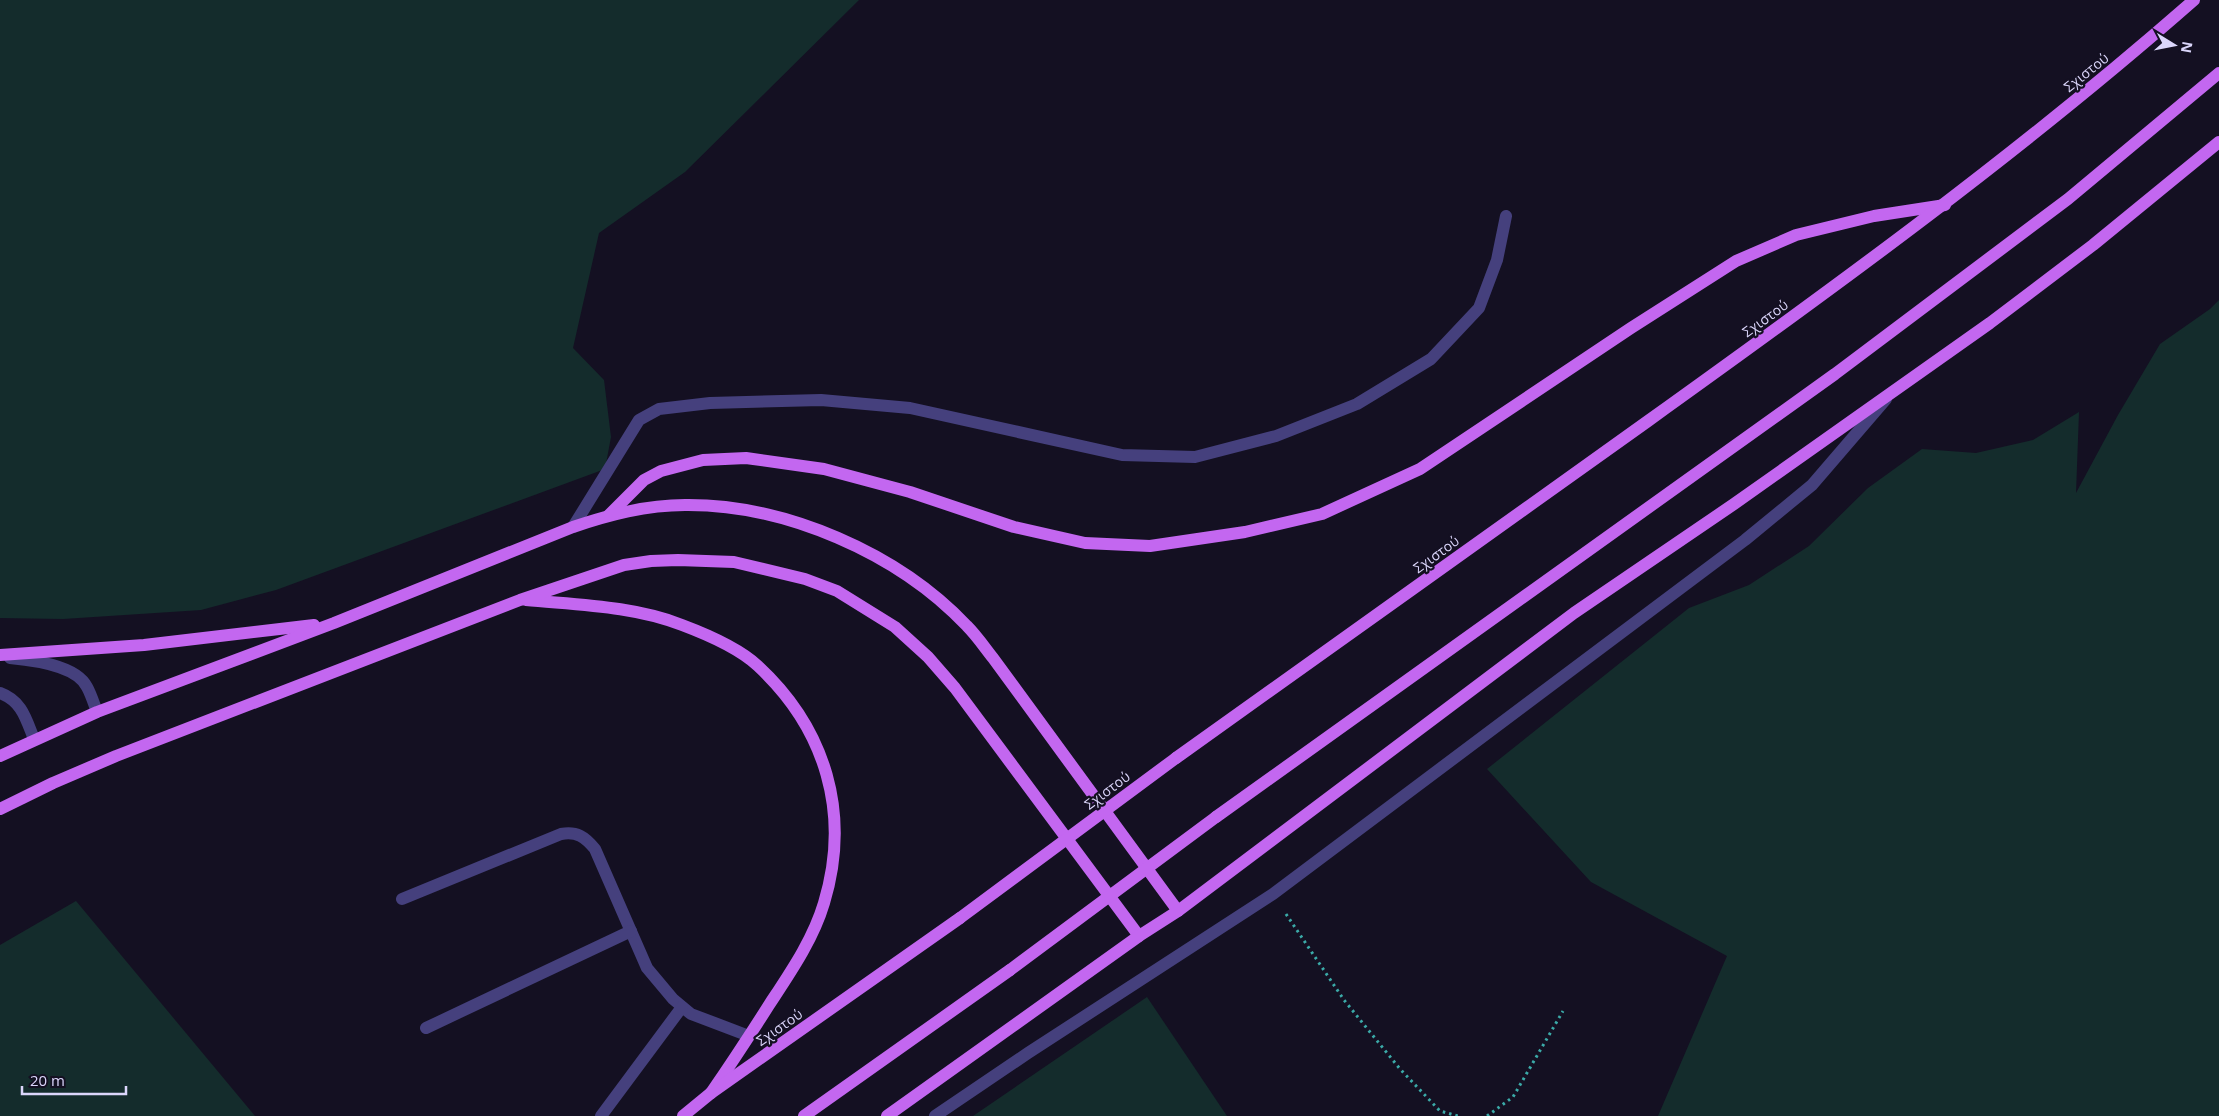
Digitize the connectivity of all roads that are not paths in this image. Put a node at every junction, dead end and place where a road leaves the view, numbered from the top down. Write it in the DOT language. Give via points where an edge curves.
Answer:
graph roads {
  1 [pos="2194,0"];
  2 [pos="2219,73"];
  3 [pos="2219,142"];
  4 [pos="1945,205"];
  5 [pos="1506,216"];
  6 [pos="1893,391"];
  7 [pos="609,515"];
  8 [pos="573,526"];
  9 [pos="520,600"];
  10 [pos="334,623"];
  11 [pos="0,656"];
  12 [pos="0,693"];
  13 [pos="96,712"];
  14 [pos="34,739"];
  15 [pos="0,756"];
  16 [pos="0,809"];
  17 [pos="402,899"];
  18 [pos="1178,911"];
  19 [pos="631,931"];
  20 [pos="1139,936"];
  21 [pos="682,1007"];
  22 [pos="426,1028"];
  23 [pos="750,1036"];
  24 [pos="711,1093"];
  25 [pos="601,1116"];
  26 [pos="683,1116"];
  27 [pos="804,1116"];
  28 [pos="887,1116"];
  29 [pos="935,1116"];
  1 -- 4 [label="main road, Σχιστού" via="2146,43"];
  2 -- 27 [label="main road, bridge" via="2060,205 1835,374"];
  3 -- 6 [label="main road" via="2093,245"];
  4 -- 7 [label="main road" via="1874,216 1796,235 1736,261 1420,469 1322,514 1245,532 1150,546 1085,543 1014,527 910,492 824,469 746,458 703,460 661,471 644,480"];
  4 -- 24 [label="main road, Σχιστού, bridge" via="1795,316 1176,758 960,918"];
  5 -- 8 [label="street" via="1497,260 1479,308 1431,359 1357,404 1276,436 1195,457 1122,454 900,407 821,400 710,403 659,409 639,420"];
  6 -- 18 [label="main road" via="1574,613"];
  6 -- 29 [label="street" via="1812,485 1745,540 1273,894"];
  7 -- 8 [label="main road"];
  7 -- 18 [label="main road" via="684,505 746,510 826,532 894,567 923,587 967,626 994,658"];
  8 -- 10 [label="main road"];
  9 -- 16 [label="main road" via="116,756"];
  9 -- 20 [label="main road" via="624,565 678,560 734,562 780,572 837,591 895,627 928,657 955,688"];
  9 -- 23 [label="main road" via="641,614 681,624 724,644 757,665 787,698 814,738 829,779 835,814 834,858 824,903 809,940"];
  10 -- 11 [label="main road" via="144,645"];
  10 -- 13 [label="main road"];
  11 -- 13 [label="street" via="68,670 87,685"];
  12 -- 14 [label="street" via="18,704"];
  13 -- 14 [label="main road"];
  14 -- 15 [label="main road"];
  17 -- 19 [label="street" via="570,832 581,835 595,849"];
  18 -- 20 [label="main road"];
  19 -- 21 [label="street" via="648,968"];
  19 -- 22 [label="street"];
  20 -- 28 [label="main road"];
  21 -- 23 [label="street" via="691,1014"];
  21 -- 25 [label="street"];
  23 -- 24 [label="main road"];
  24 -- 26 [label="main road, Σχιστού"];
}
